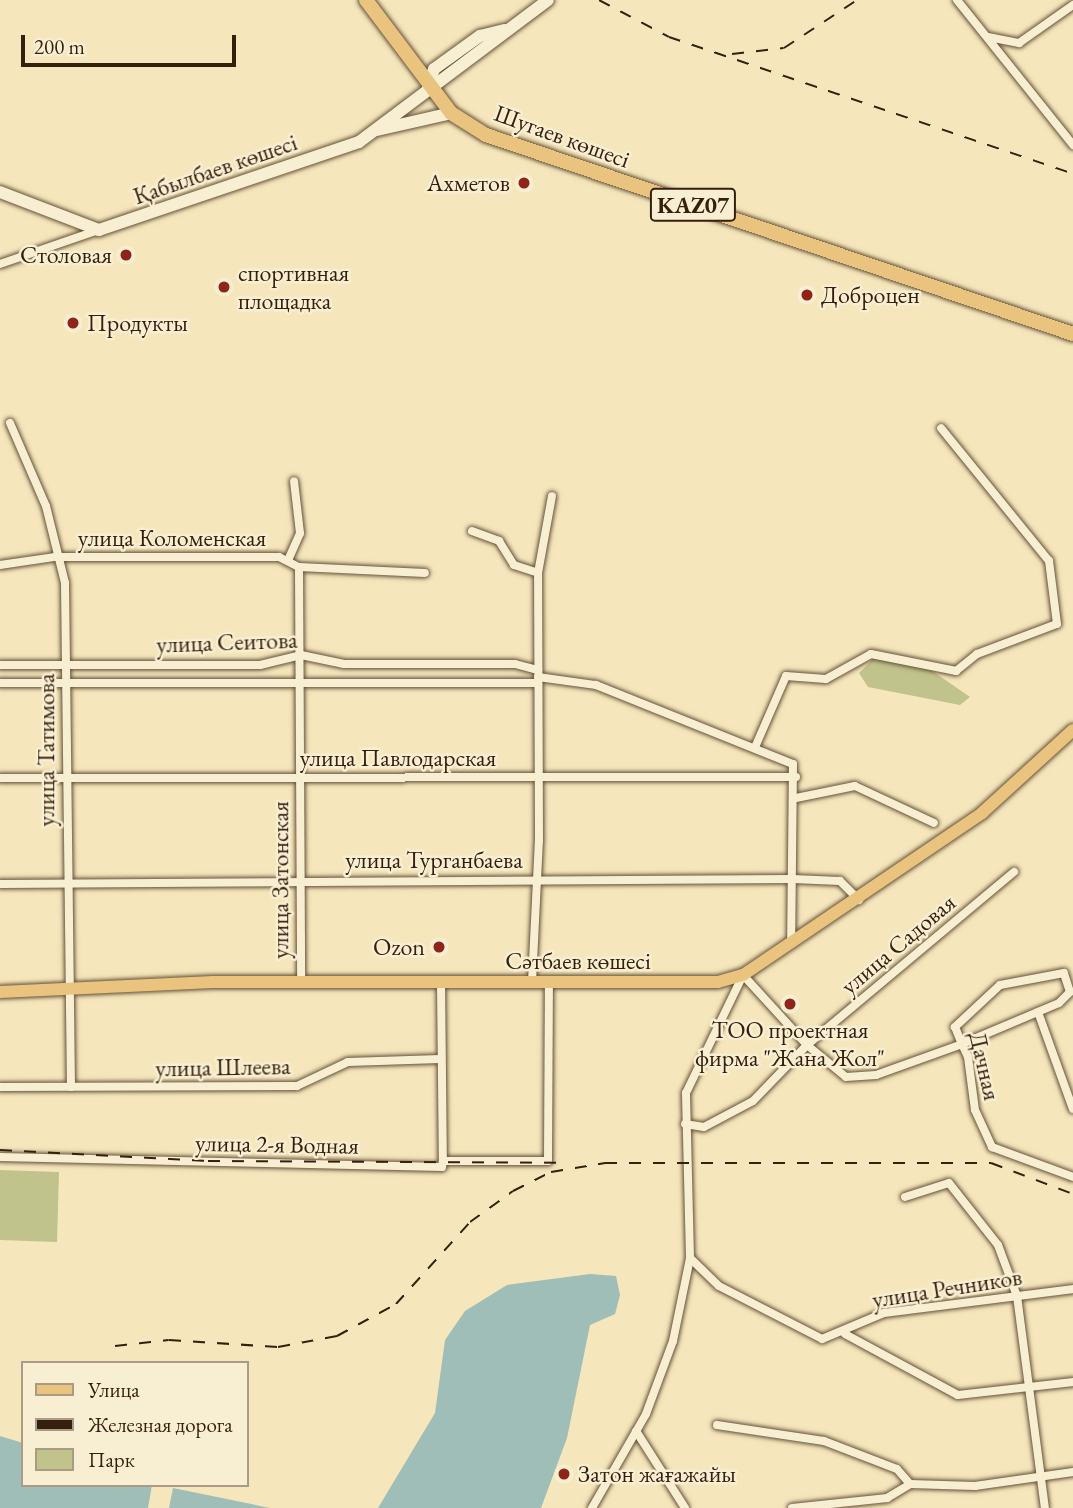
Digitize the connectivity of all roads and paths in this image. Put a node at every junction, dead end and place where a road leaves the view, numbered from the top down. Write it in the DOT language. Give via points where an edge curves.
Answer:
graph roads {
  1 [pos="366,0"];
  2 [pos="548,0"];
  3 [pos="957,0"];
  4 [pos="1073,5"];
  5 [pos="983,35"];
  6 [pos="429,85"];
  7 [pos="451,113"];
  8 [pos="373,131"];
  9 [pos="1073,145"];
  10 [pos="0,192"];
  11 [pos="99,230"];
  12 [pos="0,264"];
  13 [pos="1073,334"];
  14 [pos="10,423"];
  15 [pos="942,428"];
  16 [pos="294,481"];
  17 [pos="552,496"];
  18 [pos="472,531"];
  19 [pos="55,557"];
  20 [pos="289,558"];
  21 [pos="0,565"];
  22 [pos="299,567"];
  23 [pos="425,573"];
  24 [pos="538,573"];
  25 [pos="301,655"];
  26 [pos="0,665"];
  27 [pos="66,665"];
  28 [pos="538,676"];
  29 [pos="0,683"];
  30 [pos="66,683"];
  31 [pos="301,683"];
  32 [pos="1073,730"];
  33 [pos="756,746"];
  34 [pos="66,777"];
  35 [pos="299,777"];
  36 [pos="539,777"];
  37 [pos="796,777"];
  38 [pos="0,778"];
  39 [pos="796,798"];
  40 [pos="934,823"];
  41 [pos="1014,872"];
  42 [pos="533,878"];
  43 [pos="793,879"];
  44 [pos="300,880"];
  45 [pos="66,883"];
  46 [pos="0,884"];
  47 [pos="859,900"];
  48 [pos="791,945"];
  49 [pos="743,975"];
  50 [pos="301,982"];
  51 [pos="441,982"];
  52 [pos="532,982"];
  53 [pos="549,982"];
  54 [pos="67,989"];
  55 [pos="0,992"];
  56 [pos="1038,1012"];
  57 [pos="962,1044"];
  58 [pos="807,1045"];
  59 [pos="440,1059"];
  60 [pos="0,1087"];
  61 [pos="71,1087"];
  62 [pos="1073,1110"];
  63 [pos="685,1124"];
  64 [pos="0,1157"];
  65 [pos="443,1161"];
  66 [pos="1073,1177"];
  67 [pos="905,1197"];
  68 [pos="690,1258"];
  69 [pos="1073,1289"];
  70 [pos="1017,1296"];
  71 [pos="845,1334"];
  72 [pos="1073,1382"];
  73 [pos="1029,1387"];
  74 [pos="717,1425"];
  75 [pos="636,1431"];
  76 [pos="1073,1472"];
  77 [pos="1041,1477"];
  78 [pos="910,1484"];
  79 [pos="592,1508"];
  80 [pos="685,1508"];
  81 [pos="792,1508"];
  82 [pos="1045,1508"];
  1 -- 6 [label="highway, Шугаев көшесі / KAZ07"];
  2 -- 6 [label="main road, Қабылбаев көшесі" via="504,30 491,48"];
  3 -- 5 [label="street"];
  4 -- 5 [label="street" via="1019,43"];
  5 -- 9 [label="street" via="1006,55"];
  6 -- 7 [label="highway, Шугаев көшесі / KAZ07"];
  6 -- 8 [label="main road, Қабылбаев көшесі"];
  7 -- 8 [label="main road"];
  7 -- 13 [label="highway, Шугаев көшесі / KAZ07" via="506,143"];
  8 -- 11 [label="main road, Қабылбаев көшесі" via="359,142"];
  10 -- 11 [label="main road"];
  11 -- 12 [label="street"];
  14 -- 19 [label="street, улица Татимова" via="46,506"];
  15 -- 33 [label="street" via="1049,561 1057,624 977,654 956,671 871,654 826,679 786,676"];
  16 -- 20 [label="street" via="300,533"];
  17 -- 24 [label="street"];
  18 -- 24 [label="street" via="499,541 514,565"];
  19 -- 20 [label="street, улица Коломенская"];
  19 -- 21 [label="street, улица Коломенская"];
  19 -- 27 [label="street, улица Татимова" via="65,583"];
  20 -- 22 [label="street, улица Коломенская"];
  22 -- 23 [label="street, улица Коломенская"];
  22 -- 25 [label="street, улица Затонская"];
  24 -- 28 [label="street"];
  25 -- 27 [label="street, улица Сеитова" via="260,665"];
  25 -- 28 [label="street, улица Сеитова" via="344,664 515,664"];
  25 -- 31 [label="street, улица Затонская"];
  26 -- 27 [label="street, улица Сеитова"];
  27 -- 30 [label="street, улица Татимова"];
  28 -- 31 [label="street, улица Сеитова"];
  28 -- 33 [label="street, улица Сеитова" via="596,685"];
  28 -- 36 [label="street"];
  29 -- 30 [label="street, улица Сеитова"];
  30 -- 31 [label="street, улица Сеитова"];
  30 -- 34 [label="street, улица Татимова"];
  31 -- 35 [label="street, улица Затонская"];
  32 -- 47 [label="main road, Сәтбаев көшесі" via="982,813"];
  33 -- 37 [label="street, улица Сеитова" via="786,759"];
  34 -- 35 [label="street, улица Павлодарская"];
  34 -- 38 [label="street, улица Павлодарская"];
  34 -- 45 [label="street, улица Татимова"];
  35 -- 36 [label="street, улица Павлодарская"];
  35 -- 44 [label="street, улица Затонская"];
  36 -- 37 [label="street, улица Павлодарская"];
  36 -- 42 [label="street"];
  37 -- 39 [label="street"];
  39 -- 40 [label="street" via="855,786"];
  39 -- 43 [label="street"];
  41 -- 58 [label="street, улица Садовая"];
  42 -- 43 [label="street, улица Турганбаева"];
  42 -- 44 [label="street, улица Турганбаева"];
  42 -- 52 [label="street"];
  43 -- 47 [label="street, улица Турганбаева" via="840,881"];
  43 -- 48 [label="street"];
  44 -- 45 [label="street, улица Турганбаева"];
  44 -- 50 [label="street, улица Затонская"];
  45 -- 46 [label="street, улица Турганбаева"];
  45 -- 54 [label="street, улица Татимова"];
  47 -- 48 [label="main road, Сәтбаев көшесі"];
  48 -- 49 [label="main road, Сәтбаев көшесі"];
  49 -- 53 [label="main road, Сәтбаев көшесі" via="718,982"];
  49 -- 58 [label="street"];
  49 -- 63 [label="street" via="686,1093"];
  50 -- 51 [label="main road, Сәтбаев көшесі"];
  50 -- 54 [label="main road, Сәтбаев көшесі"];
  51 -- 52 [label="main road, Сәтбаев көшесі"];
  51 -- 59 [label="street"];
  52 -- 53 [label="main road, Сәтбаев көшесі"];
  53 -- 65 [label="street, улица 2-я Водная" via="548,1161"];
  54 -- 55 [label="main road, Сәтбаев көшесі"];
  54 -- 61 [label="street, улица Татимова"];
  56 -- 57 [label="street"];
  56 -- 57 [label="street, Дачная" via="1065,999 1070,984 1064,973 990,991 957,1019"];
  56 -- 62 [label="street"];
  57 -- 58 [label="street" via="876,1075 846,1077"];
  57 -- 66 [label="street, Дачная" via="975,1110 992,1147"];
  58 -- 63 [label="street, улица Садовая" via="753,1101 704,1126"];
  59 -- 61 [label="street, улица Шлеева" via="348,1062 297,1087"];
  59 -- 65 [label="street"];
  60 -- 61 [label="street, улица Шлеева"];
  63 -- 68 [label="street"];
  64 -- 65 [label="street, улица 2-я Водная" via="442,1167"];
  67 -- 70 [label="street" via="949,1183 998,1245"];
  68 -- 71 [label="street, улица Речников" via="719,1286 783,1324 822,1339"];
  68 -- 75 [label="street" via="673,1341"];
  69 -- 70 [label="street, улица Речников"];
  70 -- 71 [label="street, улица Речников" via="884,1312"];
  70 -- 73 [label="street"];
  71 -- 73 [label="street" via="942,1391 958,1395"];
  72 -- 73 [label="street"];
  73 -- 77 [label="street"];
  74 -- 78 [label="street" via="824,1441 897,1469"];
  75 -- 79 [label="street"];
  75 -- 80 [label="street"];
  76 -- 77 [label="street"];
  77 -- 78 [label="street" via="975,1486"];
  77 -- 82 [label="street"];
  78 -- 81 [label="street" via="887,1498"];
}
